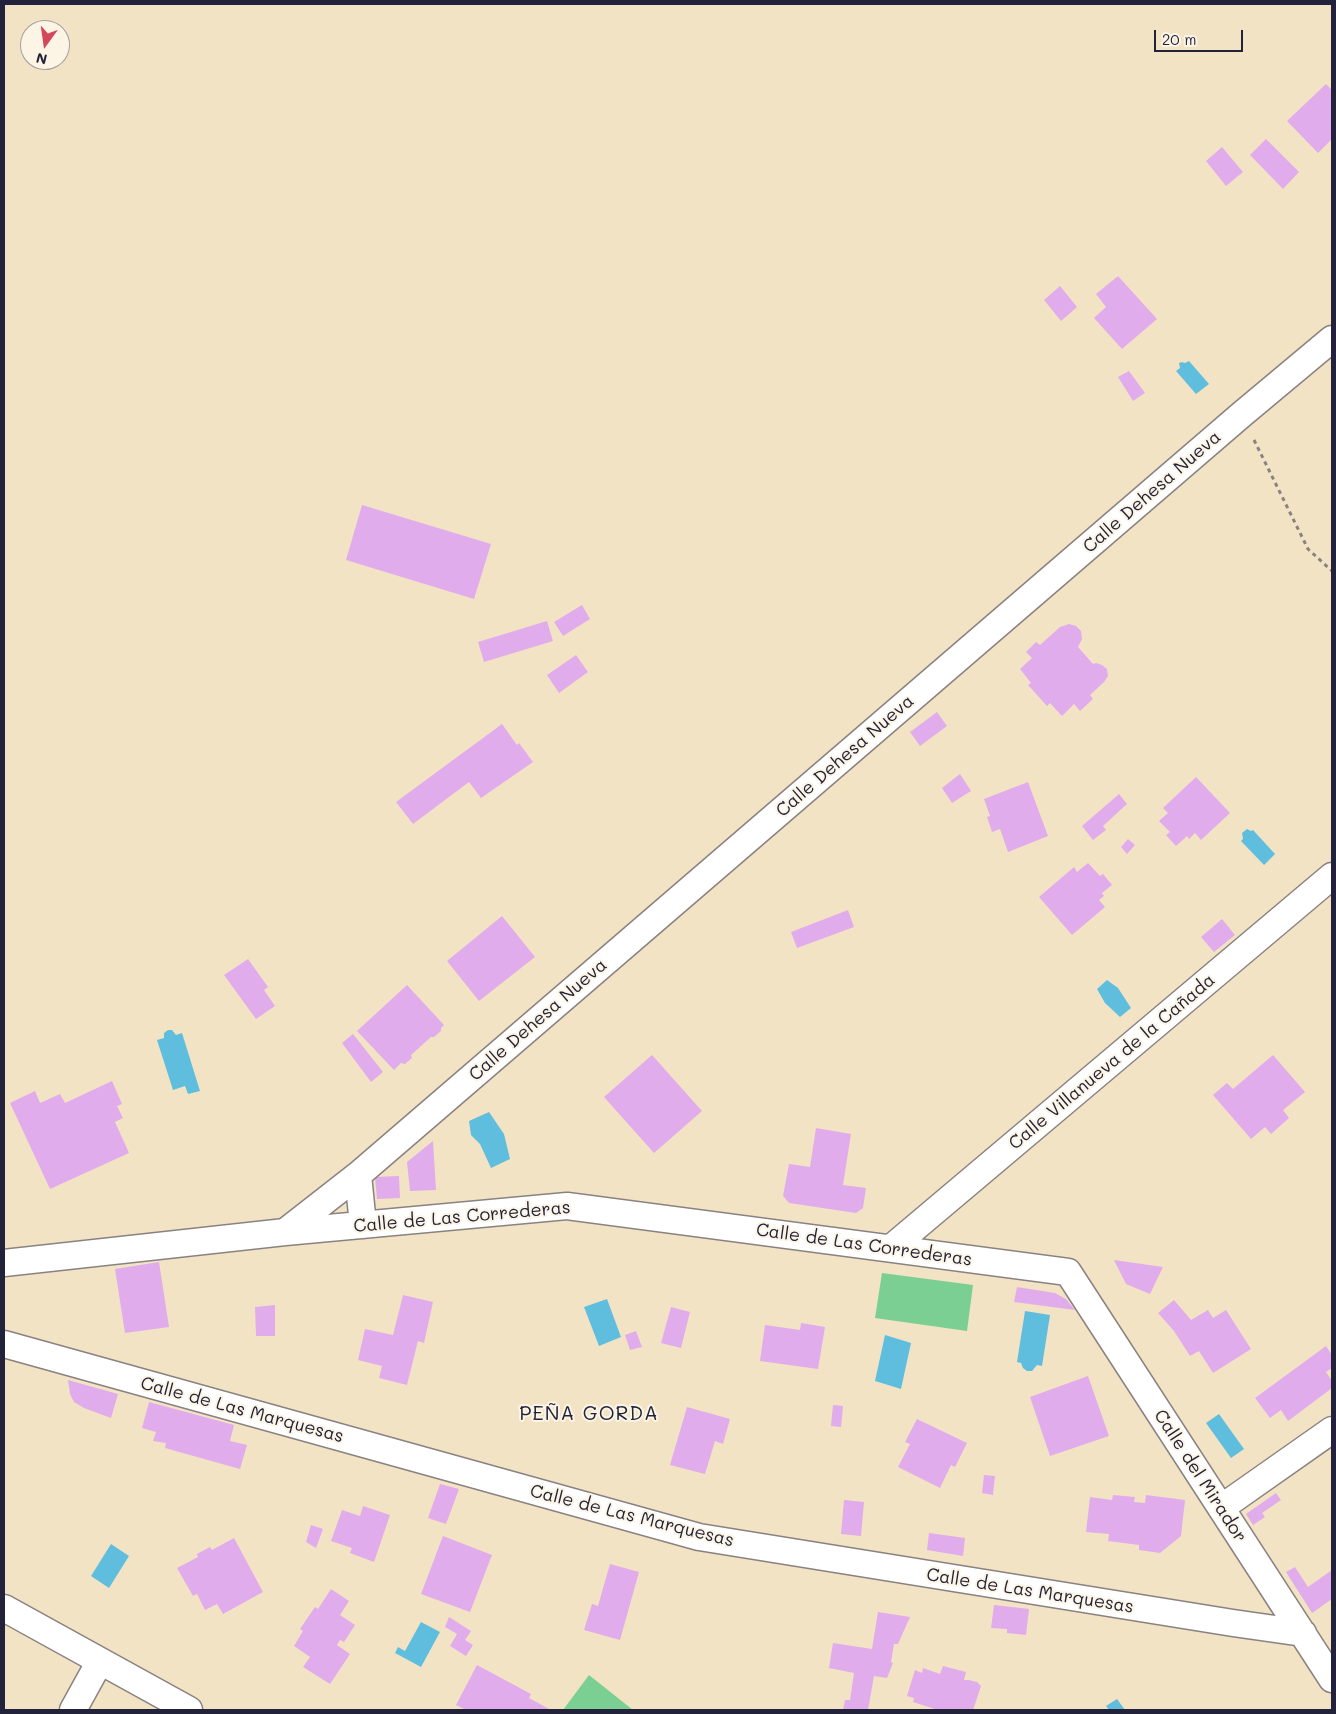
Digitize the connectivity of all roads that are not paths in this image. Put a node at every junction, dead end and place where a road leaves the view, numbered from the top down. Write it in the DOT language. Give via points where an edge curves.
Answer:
graph roads {
  1 [pos="1332,339"];
  2 [pos="1332,876"];
  3 [pos="358,1175"];
  4 [pos="363,1224"];
  5 [pos="285,1232"];
  6 [pos="891,1248"];
  7 [pos="4,1263"];
  8 [pos="1068,1272"];
  9 [pos="4,1344"];
  10 [pos="1332,1430"];
  11 [pos="1222,1508"];
  12 [pos="4,1608"];
  13 [pos="1303,1633"];
  14 [pos="100,1661"];
  15 [pos="1332,1679"];
  16 [pos="73,1710"];
  17 [pos="189,1710"];
  1 -- 3 [label="street, Calle Dehesa Nueva"];
  2 -- 6 [label="street, Calle Villanueva de la Cañada"];
  3 -- 4 [label="street"];
  3 -- 5 [label="street, Calle Dehesa Nueva"];
  4 -- 5 [label="street, Calle de Las Correderas"];
  4 -- 6 [label="street, Calle de Las Correderas" via="567,1206"];
  5 -- 7 [label="street, Calle de Las Correderas"];
  6 -- 8 [label="street, Calle de Las Correderas"];
  8 -- 11 [label="street, Calle del Mirador"];
  9 -- 13 [label="street, Calle de Las Marquesas" via="700,1537"];
  10 -- 11 [label="street"];
  11 -- 13 [label="street, Calle del Mirador"];
  12 -- 14 [label="street"];
  13 -- 15 [label="street, Calle del Mirador"];
  14 -- 16 [label="street"];
  14 -- 17 [label="street"];
}
